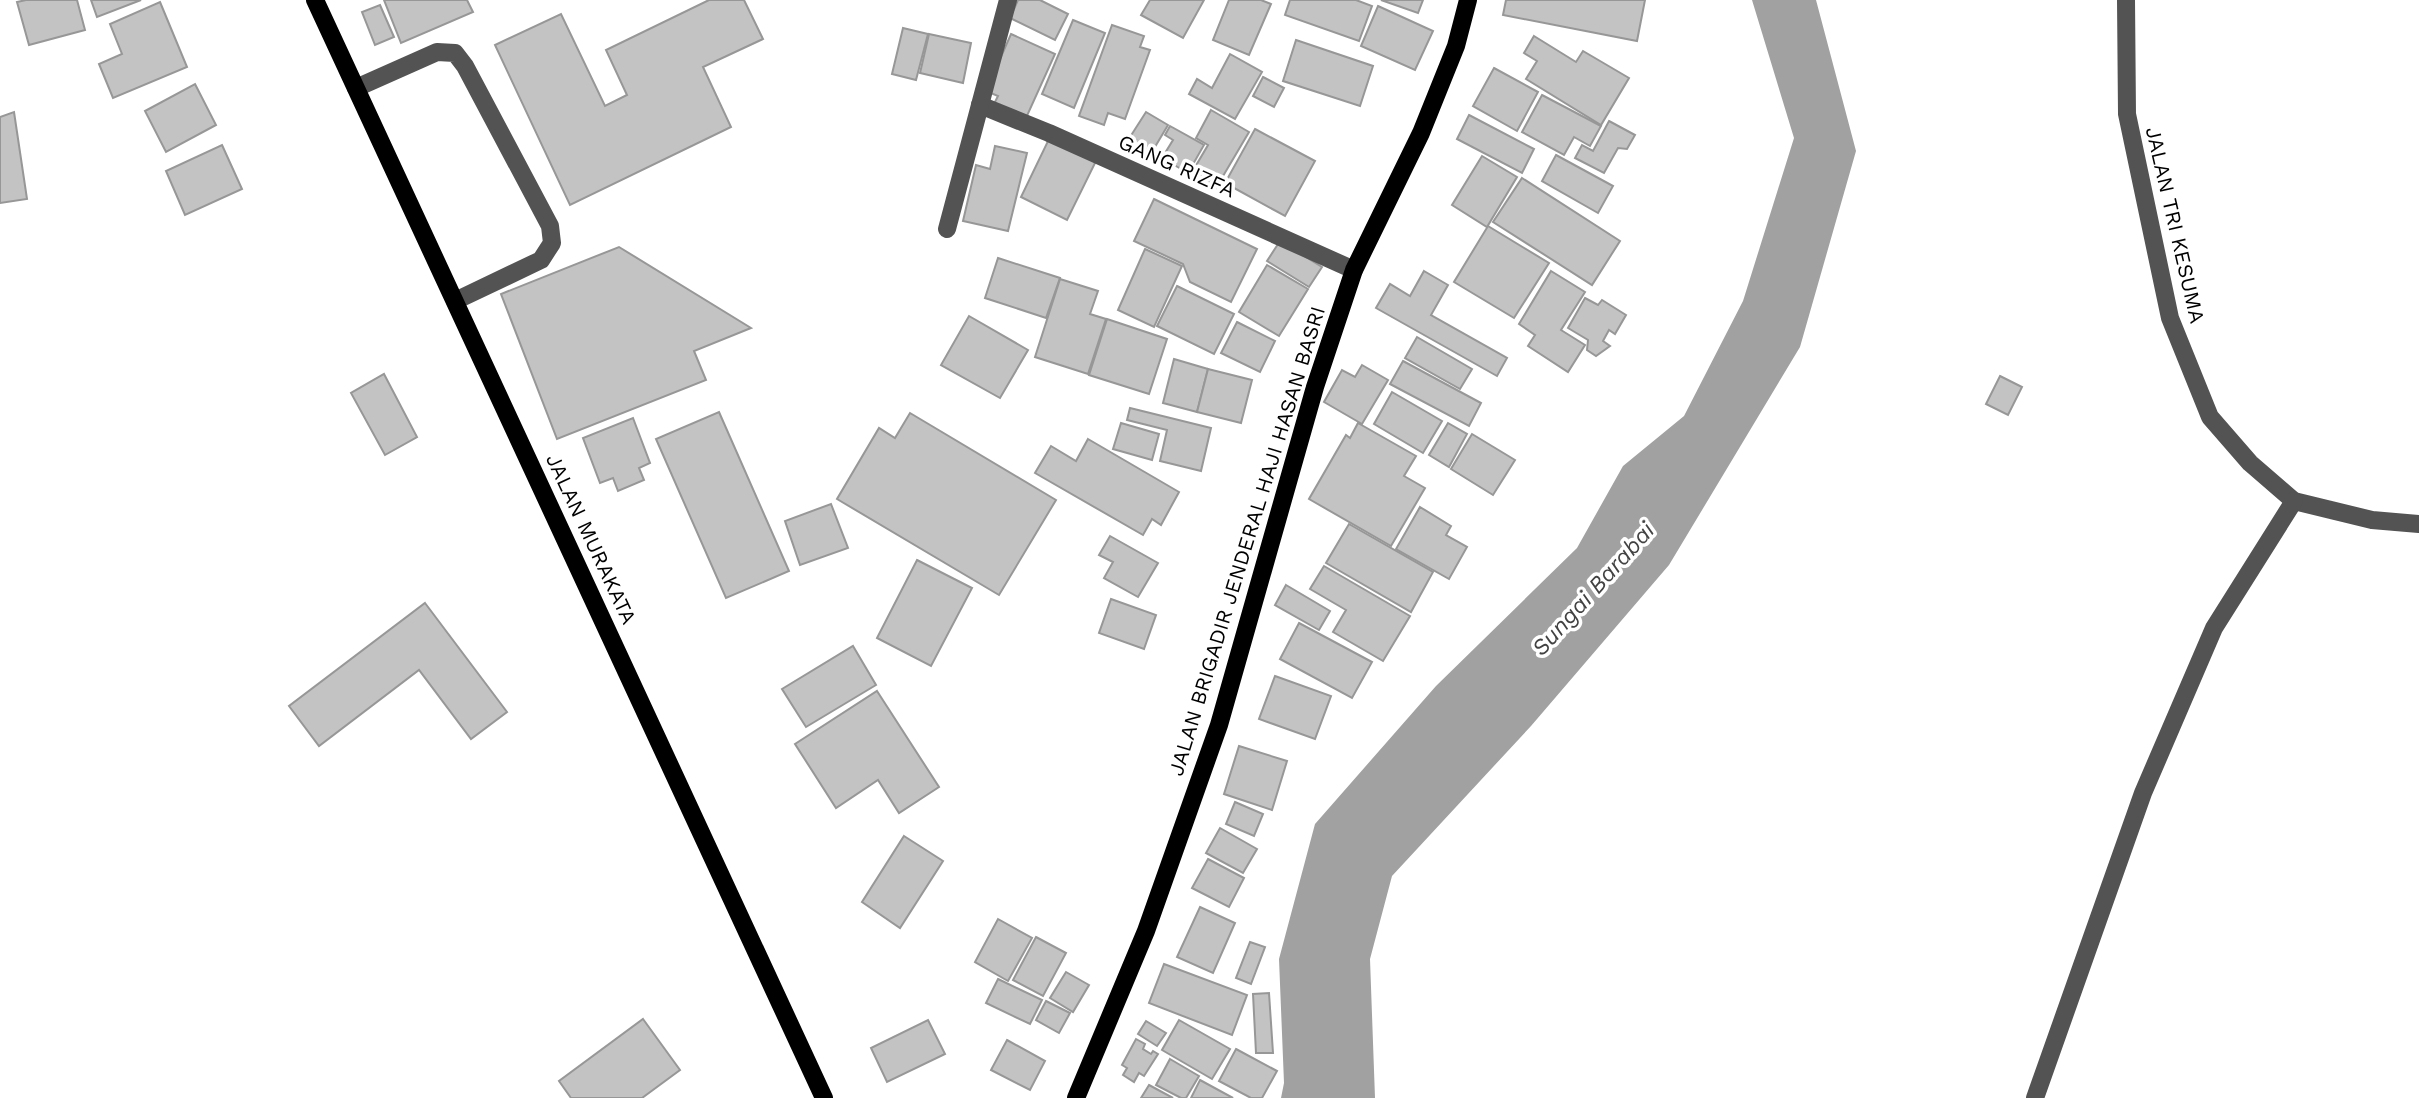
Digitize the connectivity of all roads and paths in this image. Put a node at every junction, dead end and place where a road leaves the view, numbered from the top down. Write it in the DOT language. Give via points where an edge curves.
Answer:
graph roads {
  1 [pos="315,0"];
  2 [pos="1007,0"];
  3 [pos="1468,0"];
  4 [pos="2126,0"];
  5 [pos="356,88"];
  6 [pos="980,105"];
  7 [pos="947,229"];
  8 [pos="1354,270"];
  9 [pos="455,301"];
  10 [pos="2294,501"];
  11 [pos="2419,523"];
  12 [pos="824,1098"];
  13 [pos="1076,1098"];
  14 [pos="2035,1098"];
  1 -- 5 [label="main road, JALAN MURAKATA"];
  2 -- 6 [label="street"];
  3 -- 8 [label="main road, JALAN BRIGADIR JENDERAL HAJI HASAN BASRI" via="1421,133"];
  4 -- 10 [label="street, JALAN TRI KESUMA" via="2127,114 2170,317 2210,416 2249,463"];
  5 -- 9 [label="main road, JALAN MURAKATA"];
  5 -- 9 [label="street" via="437,52 455,53 550,226 552,243 541,260"];
  6 -- 7 [label="street"];
  6 -- 8 [label="street, GANG RIZFA"];
  8 -- 13 [label="main road, JALAN BRIGADIR JENDERAL HAJI HASAN BASRI" via="1315,387 1219,725 1146,931"];
  9 -- 12 [label="main road, JALAN MURAKATA"];
  10 -- 11 [label="street, JALAN TRI KESUMA" via="2372,520"];
  10 -- 14 [label="street" via="2214,628 2148,780"];
}
